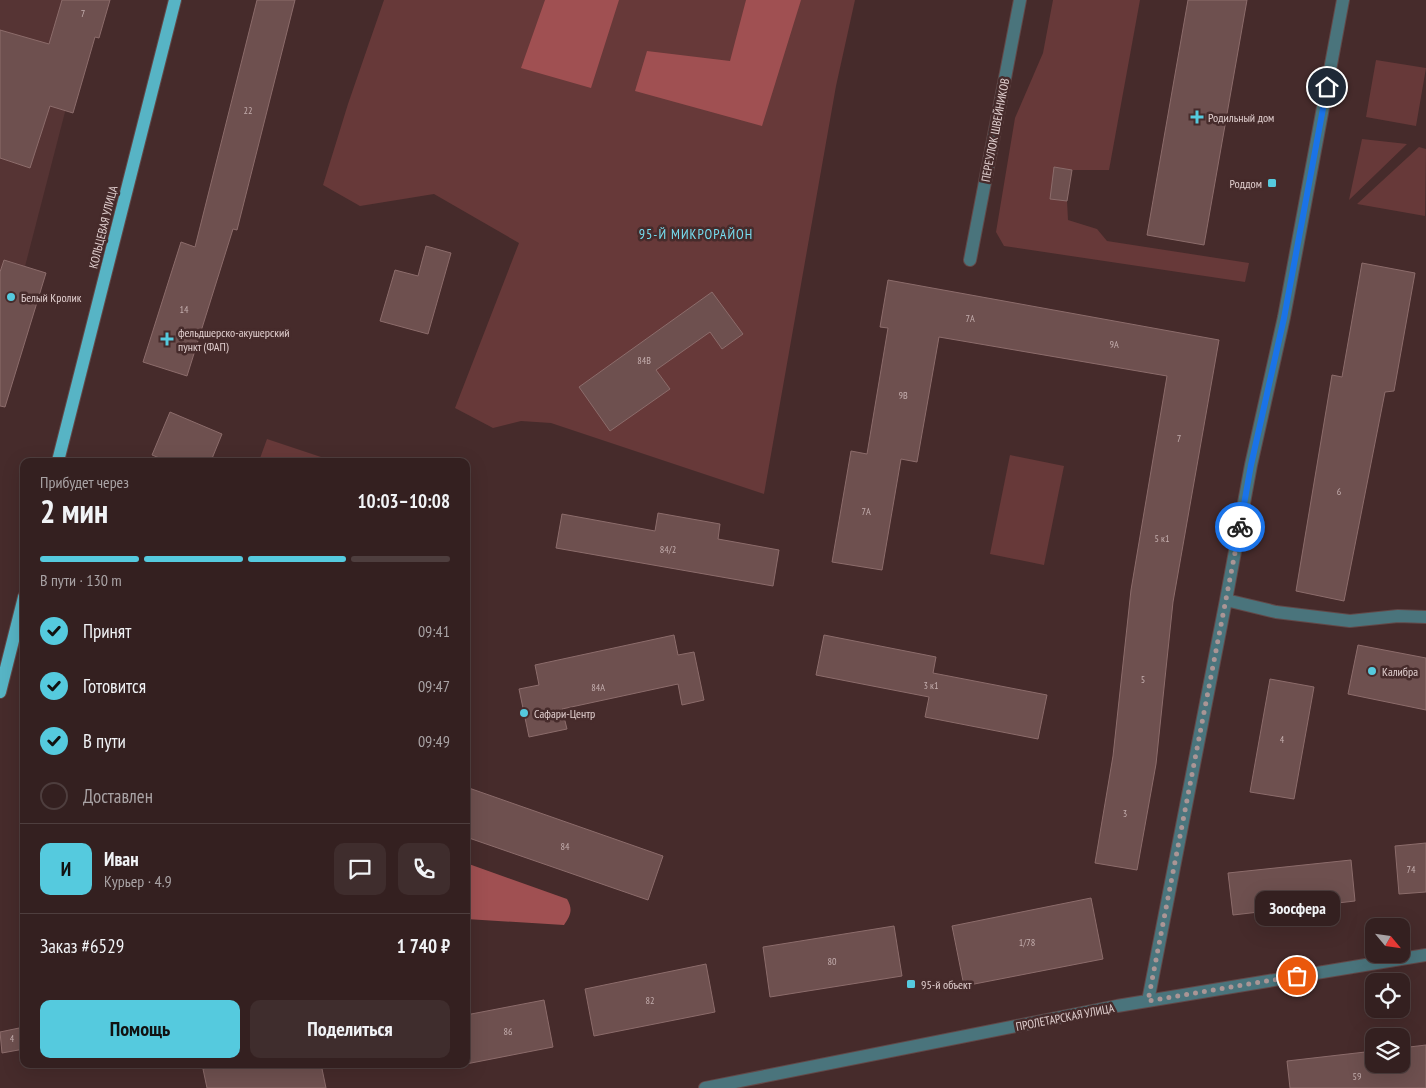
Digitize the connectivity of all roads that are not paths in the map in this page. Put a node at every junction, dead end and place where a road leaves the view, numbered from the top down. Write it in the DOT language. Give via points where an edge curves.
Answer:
graph roads {
  1 [pos="174,0"];
  2 [pos="1020,0"];
  3 [pos="1343,0"];
  4 [pos="970,260"];
  5 [pos="59,458"];
  6 [pos="1226,600"];
  7 [pos="20,613"];
  8 [pos="1426,617"];
  9 [pos="0,692"];
  10 [pos="1426,955"];
  11 [pos="1148,1001"];
  12 [pos="705,1088"];
  1 -- 5 [label="main road, КОЛЬЦЕВАЯ УЛИЦА"];
  2 -- 4 [label="street, ПЕРЕУЛОК ШВЕЙНИКОВ"];
  3 -- 6 [label="street" via="1284,318 1251,465"];
  6 -- 8 [label="street" via="1276,612 1350,621"];
  6 -- 11 [label="street"];
  7 -- 9 [label="main road"];
  10 -- 11 [label="street, ПРОЛЕТАРСКАЯ УЛИЦА"];
  11 -- 12 [label="street, ПРОЛЕТАРСКАЯ УЛИЦА"];
}
